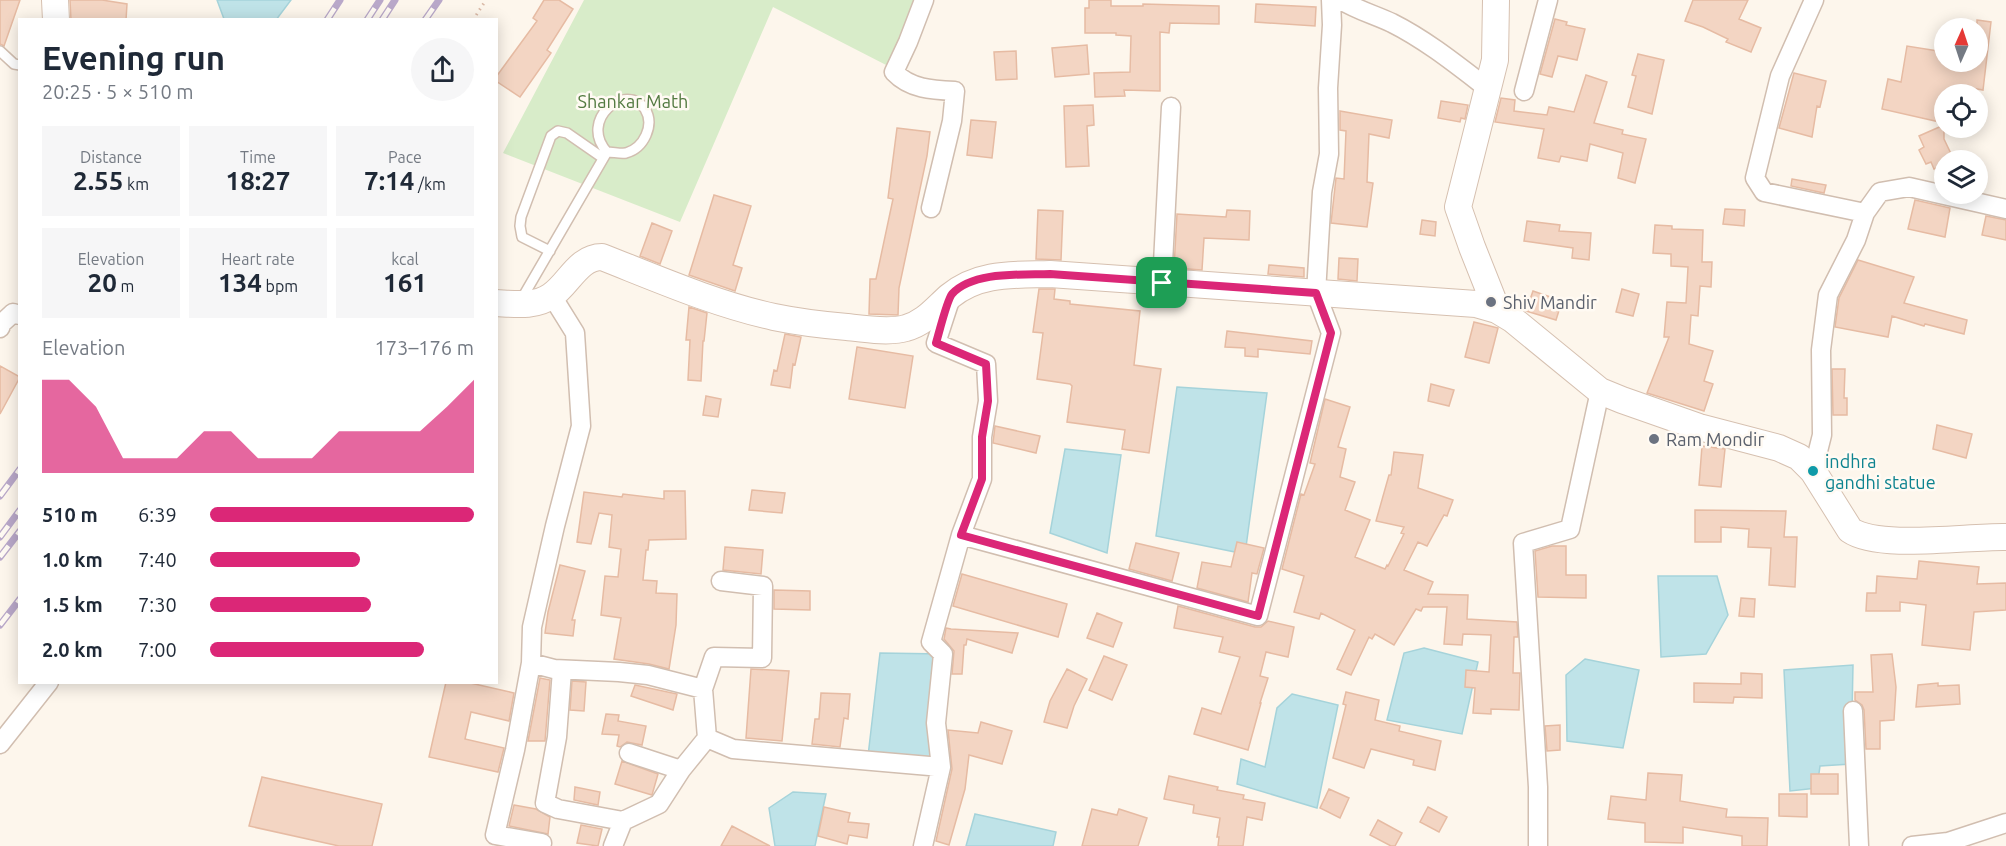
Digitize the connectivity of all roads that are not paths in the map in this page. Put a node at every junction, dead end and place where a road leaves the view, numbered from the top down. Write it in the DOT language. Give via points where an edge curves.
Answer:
graph roads {
  1 [pos="55,0"];
  2 [pos="924,0"];
  3 [pos="1331,0"];
  4 [pos="1341,0"];
  5 [pos="1496,0"];
  6 [pos="1548,0"];
  7 [pos="1814,0"];
  8 [pos="56,18"];
  9 [pos="0,51"];
  10 [pos="18,65"];
  11 [pos="1487,88"];
  12 [pos="1524,91"];
  13 [pos="1171,107"];
  14 [pos="605,155"];
  15 [pos="931,208"];
  16 [pos="2006,209"];
  17 [pos="1864,213"];
  18 [pos="550,251"];
  19 [pos="1162,283"];
  20 [pos="1316,293"];
  21 [pos="951,295"];
  22 [pos="552,296"];
  23 [pos="507,304"];
  24 [pos="1497,310"];
  25 [pos="18,314"];
  26 [pos="0,328"];
  27 [pos="1600,391"];
  28 [pos="1813,471"];
  29 [pos="961,535"];
  30 [pos="2006,537"];
  31 [pos="721,581"];
  32 [pos="531,663"];
  33 [pos="562,670"];
  34 [pos="47,684"];
  35 [pos="703,689"];
  36 [pos="1853,711"];
  37 [pos="707,738"];
  38 [pos="0,744"];
  39 [pos="629,753"];
  40 [pos="941,767"];
  41 [pos="681,770"];
  42 [pos="623,821"];
  43 [pos="2006,824"];
  44 [pos="541,846"];
  45 [pos="613,846"];
  46 [pos="923,846"];
  47 [pos="1538,846"];
  48 [pos="1859,846"];
  49 [pos="1912,846"];
  1 -- 8 [label="main road"];
  2 -- 15 [label="street" via="894,72 903,82 918,87 955,91 952,121"];
  3 -- 20 [label="street" via="1329,154 1322,192"];
  4 -- 11 [label="street" via="1414,36"];
  5 -- 11 [label="main road" via="1495,60"];
  6 -- 12 [label="street"];
  7 -- 17 [label="street" via="1780,76 1755,178 1764,192"];
  9 -- 10 [label="lane"];
  11 -- 24 [label="main road" via="1458,207"];
  13 -- 19 [label="street"];
  14 -- 14 [label="lane" via="597,131 602,111 616,102 630,100 643,106 649,116 649,131 641,145 626,153"];
  14 -- 18 [label="lane"];
  14 -- 18 [label="lane" via="567,133 558,131 551,136 520,226 522,237"];
  16 -- 17 [label="street" via="1909,187 1880,192"];
  17 -- 28 [label="street" via="1856,240 1828,295 1821,350 1822,435"];
  18 -- 23 [label="lane"];
  19 -- 20 [label="main road"];
  19 -- 21 [label="main road" via="1050,274 1001,275 982,278"];
  20 -- 24 [label="main road" via="1476,304"];
  20 -- 29 [label="street" via="1331,333 1258,616"];
  21 -- 22 [label="main road" via="924,320 905,329 868,330 774,317 593,257"];
  21 -- 29 [label="street" via="936,343 986,364 988,401 982,437 982,479"];
  22 -- 23 [label="main road" via="530,304"];
  22 -- 32 [label="street" via="575,333 581,426 532,627"];
  24 -- 27 [label="main road"];
  25 -- 26 [label="street" via="13,313"];
  27 -- 28 [label="main road" via="1699,427 1779,448 1799,457"];
  27 -- 47 [label="street" via="1570,529 1523,543"];
  28 -- 30 [label="main road" via="1850,530 1859,536 1914,540"];
  29 -- 40 [label="street" via="931,642 943,654 936,723"];
  31 -- 35 [label="street" via="763,586 762,658 714,657"];
  32 -- 33 [label="street"];
  32 -- 44 [label="street" via="495,835 542,843"];
  33 -- 35 [label="street" via="648,675"];
  33 -- 42 [label="street" via="557,737 545,803"];
  34 -- 38 [label="street"];
  35 -- 37 [label="street"];
  36 -- 48 [label="street"];
  37 -- 40 [label="street" via="733,749"];
  37 -- 41 [label="street"];
  39 -- 41 [label="street"];
  40 -- 46 [label="street"];
  41 -- 42 [label="street" via="659,804"];
  42 -- 45 [label="street"];
  43 -- 49 [label="street" via="1948,842"];
}
